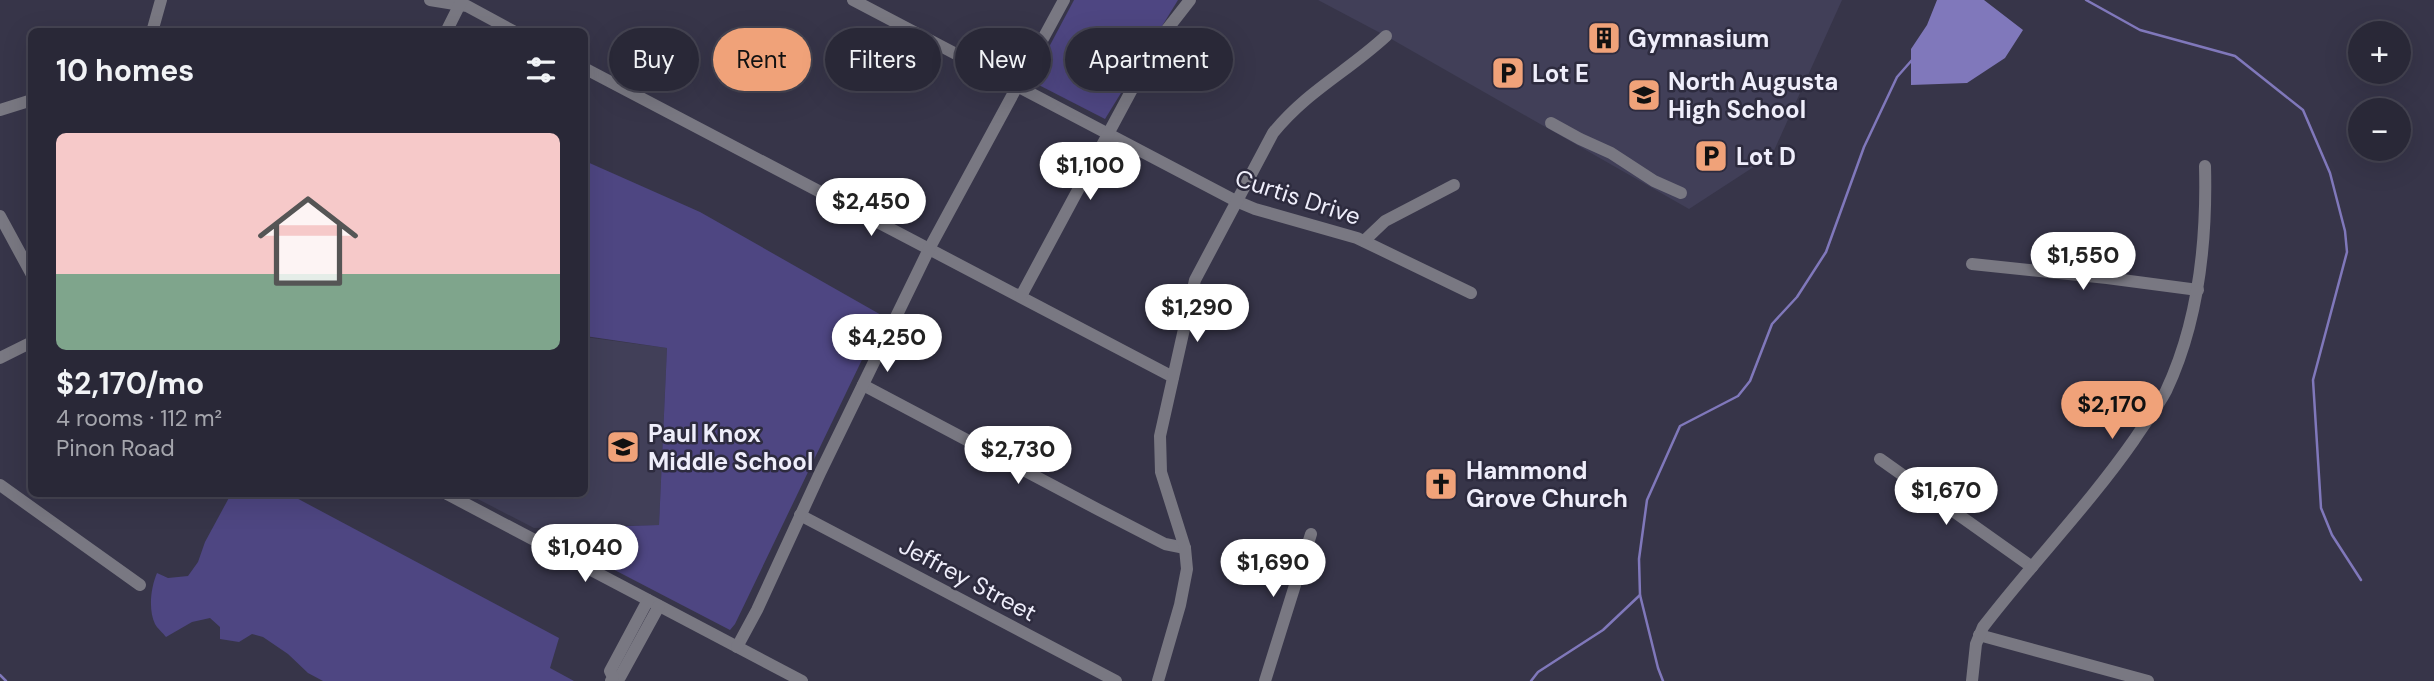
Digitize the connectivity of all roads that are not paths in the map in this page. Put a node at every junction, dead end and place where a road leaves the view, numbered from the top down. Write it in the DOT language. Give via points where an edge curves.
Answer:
graph roads {
  1 [pos="161,0"];
  2 [pos="430,0"];
  3 [pos="853,0"];
  4 [pos="1064,0"];
  5 [pos="1190,0"];
  6 [pos="460,3"];
  7 [pos="153,28"];
  8 [pos="448,28"];
  9 [pos="508,28"];
  10 [pos="1049,28"];
  11 [pos="1386,36"];
  12 [pos="955,55"];
  13 [pos="588,70"];
  14 [pos="1015,91"];
  15 [pos="1023,91"];
  16 [pos="28,101"];
  17 [pos="0,110"];
  18 [pos="1552,123"];
  19 [pos="1107,135"];
  20 [pos="2205,166"];
  21 [pos="1454,185"];
  22 [pos="1681,193"];
  23 [pos="1236,201"];
  24 [pos="0,215"];
  25 [pos="1364,241"];
  26 [pos="929,249"];
  27 [pos="1972,264"];
  28 [pos="28,268"];
  29 [pos="2197,290"];
  30 [pos="1471,293"];
  31 [pos="1021,296"];
  32 [pos="28,344"];
  33 [pos="0,358"];
  34 [pos="1173,377"];
  35 [pos="863,385"];
  36 [pos="1880,459"];
  37 [pos="0,485"];
  38 [pos="453,497"];
  39 [pos="800,515"];
  40 [pos="1311,534"];
  41 [pos="1185,548"];
  42 [pos="2032,567"];
  43 [pos="140,585"];
  44 [pos="653,603"];
  45 [pos="1979,635"];
  46 [pos="737,646"];
  47 [pos="612,679"];
  48 [pos="802,681"];
  49 [pos="1116,681"];
  50 [pos="1157,681"];
  51 [pos="1265,681"];
  52 [pos="1972,681"];
  53 [pos="2148,681"];
  1 -- 7 [label="street"];
  2 -- 6 [label="street"];
  3 -- 12 [label="street, Curtis Drive"];
  4 -- 10 [label="street"];
  5 -- 19 [label="street" via="1158,41"];
  6 -- 8 [label="street"];
  6 -- 9 [label="street"];
  11 -- 23 [label="street" via="1289,113"];
  13 -- 26 [label="street"];
  14 -- 26 [label="street"];
  15 -- 19 [label="street, Curtis Drive"];
  16 -- 17 [label="street"];
  18 -- 22 [label="street"];
  19 -- 23 [label="street, Curtis Drive"];
  19 -- 31 [label="street"];
  20 -- 29 [label="street"];
  21 -- 25 [label="street" via="1385,221"];
  23 -- 25 [label="street, Curtis Drive"];
  23 -- 34 [label="street" via="1195,280"];
  24 -- 28 [label="street"];
  25 -- 30 [label="street, Curtis Drive"];
  26 -- 31 [label="street"];
  26 -- 35 [label="street"];
  27 -- 29 [label="street"];
  29 -- 42 [label="street" via="2182,349 2158,405"];
  31 -- 34 [label="street"];
  32 -- 33 [label="street"];
  34 -- 41 [label="street" via="1159,452"];
  35 -- 39 [label="street"];
  35 -- 41 [label="street" via="1165,544"];
  36 -- 42 [label="street"];
  37 -- 43 [label="street"];
  38 -- 44 [label="street"];
  39 -- 46 [label="street"];
  39 -- 49 [label="street, Jeffrey Street"];
  40 -- 51 [label="street"];
  41 -- 50 [label="street" via="1186,580"];
  42 -- 45 [label="street"];
  44 -- 46 [label="street"];
  44 -- 47 [label="street" via="610,671"];
  45 -- 52 [label="street"];
  45 -- 53 [label="street"];
  46 -- 48 [label="street"];
}
